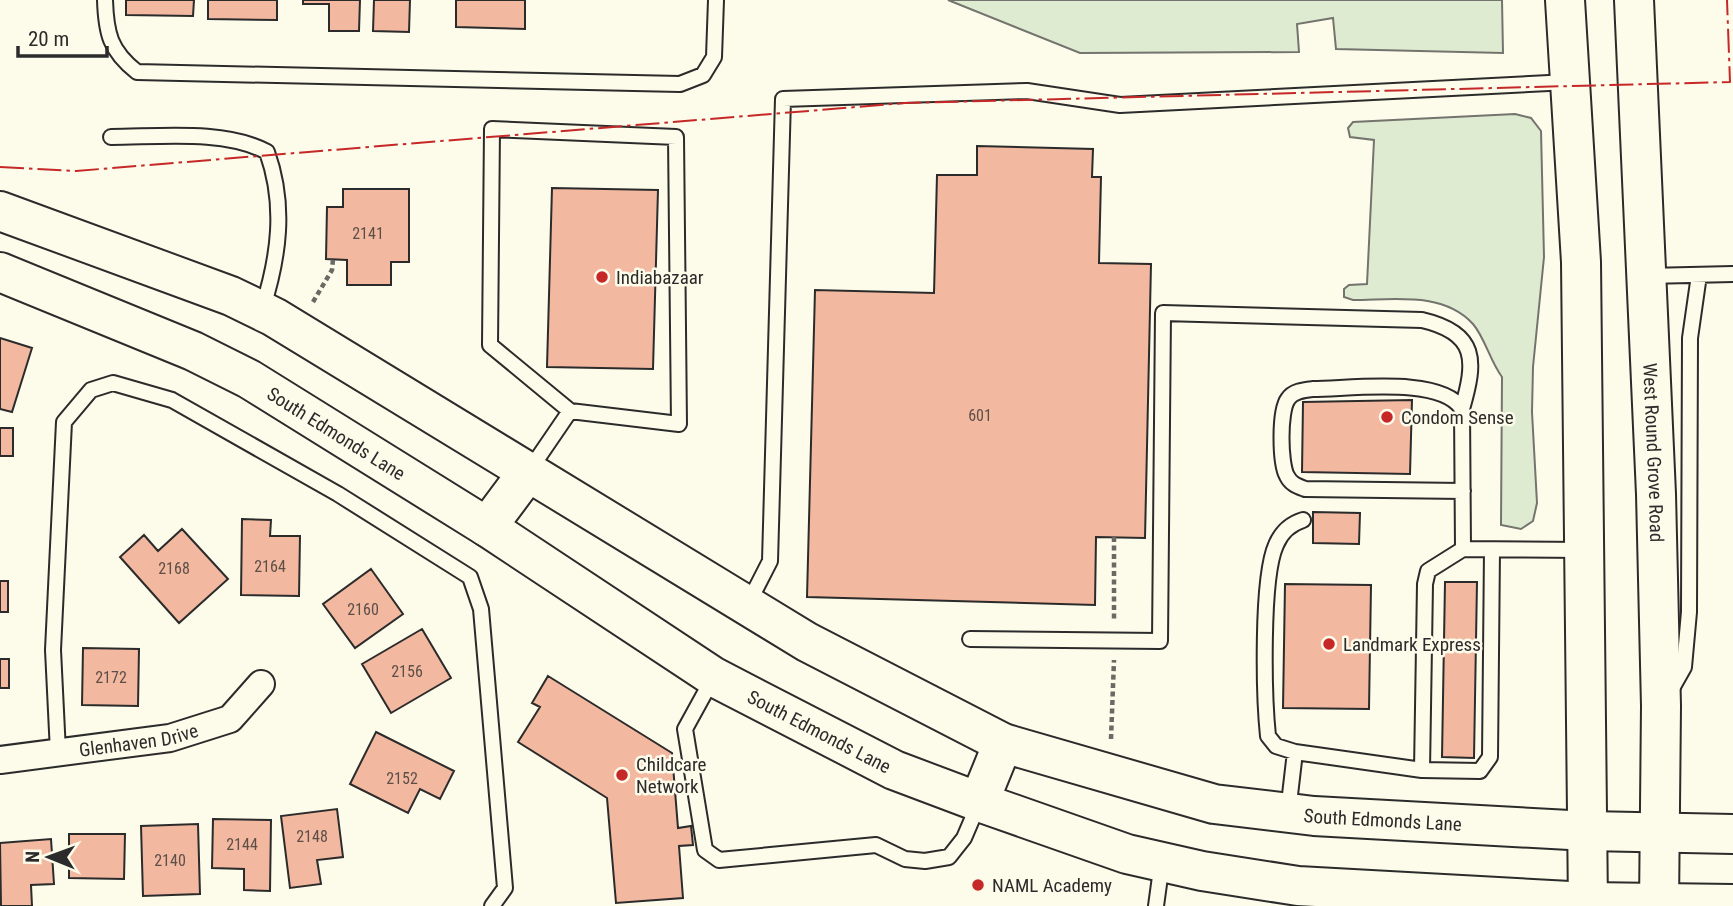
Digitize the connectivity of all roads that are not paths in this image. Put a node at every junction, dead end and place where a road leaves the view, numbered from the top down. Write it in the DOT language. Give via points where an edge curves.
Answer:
graph roads {
  1 [pos="105,0"];
  2 [pos="716,0"];
  3 [pos="1565,0"];
  4 [pos="1634,0"];
  5 [pos="1569,82"];
  6 [pos="111,137"];
  7 [pos="0,211"];
  8 [pos="0,272"];
  9 [pos="1733,274"];
  10 [pos="1699,275"];
  11 [pos="1645,276"];
  12 [pos="261,311"];
  13 [pos="1462,409"];
  14 [pos="570,411"];
  15 [pos="528,472"];
  16 [pos="1463,491"];
  17 [pos="1303,520"];
  18 [pos="487,527"];
  19 [pos="1463,549"];
  20 [pos="1492,550"];
  21 [pos="1585,550"];
  22 [pos="747,606"];
  23 [pos="970,639"];
  24 [pos="713,677"];
  25 [pos="261,684"];
  26 [pos="1661,706"];
  27 [pos="1003,743"];
  28 [pos="58,752"];
  29 [pos="1295,752"];
  30 [pos="0,760"];
  31 [pos="1422,770"];
  32 [pos="979,802"];
  33 [pos="1288,812"];
  34 [pos="1588,831"];
  35 [pos="1658,832"];
  36 [pos="1733,834"];
  37 [pos="1162,862"];
  38 [pos="1588,904"];
  39 [pos="1733,904"];
  40 [pos="1659,905"];
  41 [pos="492,906"];
  42 [pos="1156,906"];
  1 -- 2 [label="lane" via="111,46 137,72 680,84 703,75 714,57"];
  3 -- 5 [label="main road"];
  4 -- 11 [label="main road, West Round Grove Road"];
  5 -- 21 [label="main road" via="1581,262"];
  5 -- 22 [label="lane" via="1120,105 1027,91 783,99 770,561"];
  6 -- 12 [label="lane" via="230,138 267,152 280,214 275,268"];
  7 -- 12 [label="main road, South Edmonds Lane" via="232,296"];
  8 -- 18 [label="main road, South Edmonds Lane" via="193,351 249,379"];
  9 -- 10 [label="lane"];
  10 -- 11 [label="lane"];
  10 -- 26 [label="lane" via="1690,338 1689,612 1684,667"];
  11 -- 26 [label="main road, West Round Grove Road"];
  12 -- 15 [label="main road, South Edmonds Lane"];
  13 -- 16 [label="lane"];
  13 -- 16 [label="lane" via="1456,399 1421,388 1313,389 1288,398 1282,422 1283,466 1293,484 1305,489"];
  13 -- 23 [label="lane" via="1472,356 1461,338 1445,325 1422,320 1163,313 1160,641"];
  14 -- 14 [label="lane" via="679,424 676,137 492,129 489,345"];
  14 -- 15 [label="lane"];
  15 -- 18 [label="main road"];
  15 -- 22 [label="main road, South Edmonds Lane"];
  16 -- 19 [label="lane"];
  17 -- 29 [label="lane" via="1291,525 1276,544 1268,581 1268,736 1276,746"];
  18 -- 24 [label="main road, South Edmonds Lane"];
  19 -- 20 [label="lane"];
  19 -- 31 [label="lane" via="1429,571 1425,584"];
  20 -- 21 [label="lane"];
  20 -- 31 [label="lane" via="1490,757 1480,771"];
  21 -- 34 [label="main road"];
  22 -- 27 [label="main road, South Edmonds Lane"];
  24 -- 32 [label="main road, South Edmonds Lane" via="894,770"];
  24 -- 32 [label="lane" via="685,729 705,850 719,860 876,845 905,859 948,857 964,838"];
  25 -- 28 [label="street, Glenhaven Drive" via="230,719 170,738"];
  26 -- 35 [label="main road, West Round Grove Road"];
  27 -- 32 [label="main road"];
  27 -- 33 [label="main road, South Edmonds Lane" via="1214,804"];
  28 -- 30 [label="street, Glenhaven Drive"];
  28 -- 41 [label="lane" via="53,650 64,422 91,390 113,383 172,400 338,494 470,577 481,609 505,888"];
  29 -- 31 [label="lane"];
  29 -- 33 [label="lane"];
  32 -- 37 [label="main road, South Edmonds Lane"];
  33 -- 34 [label="main road, South Edmonds Lane"];
  34 -- 35 [label="main road, South Edmonds Lane"];
  34 -- 38 [label="main road"];
  35 -- 36 [label="main road, South Edmonds Lane"];
  35 -- 40 [label="main road, West Round Grove Road"];
  37 -- 38 [label="main road, South Edmonds Lane" via="1298,886"];
  37 -- 42 [label="lane"];
  38 -- 40 [label="main road, South Edmonds Lane"];
  39 -- 40 [label="main road, South Edmonds Lane"];
}
